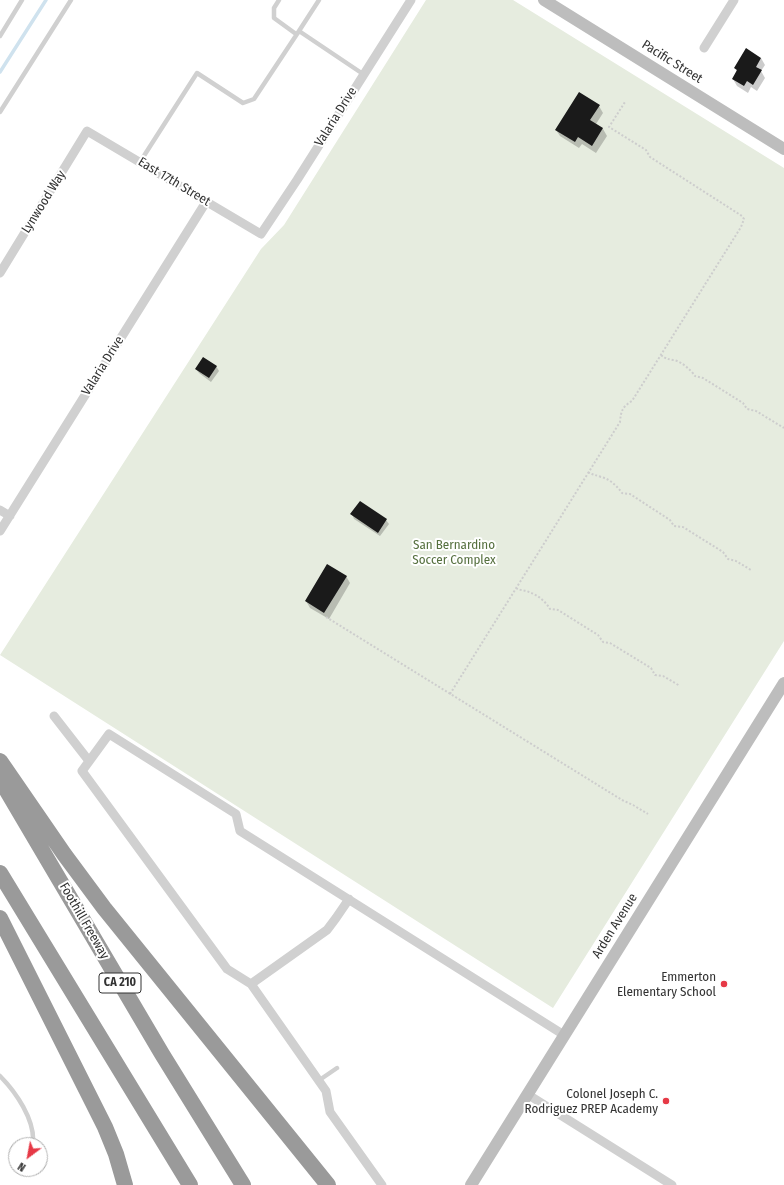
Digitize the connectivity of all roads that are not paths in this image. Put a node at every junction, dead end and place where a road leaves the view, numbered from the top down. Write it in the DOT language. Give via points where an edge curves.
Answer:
graph roads {
  1 [pos="22,0"];
  2 [pos="71,0"];
  3 [pos="279,0"];
  4 [pos="319,0"];
  5 [pos="411,0"];
  6 [pos="544,0"];
  7 [pos="734,0"];
  8 [pos="297,33"];
  9 [pos="0,36"];
  10 [pos="704,48"];
  11 [pos="363,74"];
  12 [pos="0,112"];
  13 [pos="87,131"];
  14 [pos="784,149"];
  15 [pos="140,162"];
  16 [pos="206,202"];
  17 [pos="261,234"];
  18 [pos="0,273"];
  19 [pos="0,510"];
  20 [pos="10,516"];
  21 [pos="0,531"];
  22 [pos="784,683"];
  23 [pos="54,716"];
  24 [pos="0,761"];
  25 [pos="89,761"];
  26 [pos="0,779"];
  27 [pos="0,873"];
  28 [pos="349,899"];
  29 [pos="0,918"];
  30 [pos="251,984"];
  31 [pos="564,1035"];
  32 [pos="337,1068"];
  33 [pos="0,1076"];
  34 [pos="318,1081"];
  35 [pos="527,1094"];
  36 [pos="34,1137"];
  37 [pos="125,1185"];
  38 [pos="190,1185"];
  39 [pos="243,1185"];
  40 [pos="328,1185"];
  41 [pos="382,1185"];
  42 [pos="471,1185"];
  43 [pos="672,1185"];
  1 -- 9 [label="lane"];
  2 -- 12 [label="lane"];
  3 -- 8 [label="lane" via="274,8 274,18"];
  4 -- 8 [label="lane"];
  5 -- 11 [label="street, Valaria Drive"];
  6 -- 14 [label="street, Pacific Street"];
  7 -- 10 [label="street"];
  8 -- 11 [label="lane"];
  8 -- 15 [label="lane" via="254,99 243,104 197,73"];
  11 -- 17 [label="street, Valaria Drive"];
  13 -- 15 [label="street, East 17th Street"];
  13 -- 18 [label="street, Lynwood Way"];
  15 -- 16 [label="street, East 17th Street"];
  16 -- 17 [label="street, East 17th Street"];
  16 -- 20 [label="street, Valaria Drive"];
  19 -- 20 [label="street"];
  20 -- 21 [label="street, Valaria Drive"];
  22 -- 31 [label="street, Arden Avenue"];
  23 -- 25 [label="street"];
  24 -- 40 [label="highway" via="104,908"];
  25 -- 28 [label="street" via="109,734 236,814 240,831"];
  25 -- 30 [label="street" via="82,771 227,969"];
  26 -- 39 [label="highway, Foothill Freeway / CA 210" via="162,1054"];
  27 -- 38 [label="highway"];
  28 -- 30 [label="street" via="327,930"];
  28 -- 31 [label="street"];
  29 -- 37 [label="highway" via="104,1127 116,1154"];
  30 -- 34 [label="street"];
  31 -- 35 [label="street, Arden Avenue"];
  32 -- 34 [label="lane"];
  33 -- 36 [label="lane" via="13,1090 30,1121"];
  34 -- 41 [label="street" via="326,1091 330,1112"];
  35 -- 42 [label="street, Arden Avenue"];
  35 -- 43 [label="street"];
}
